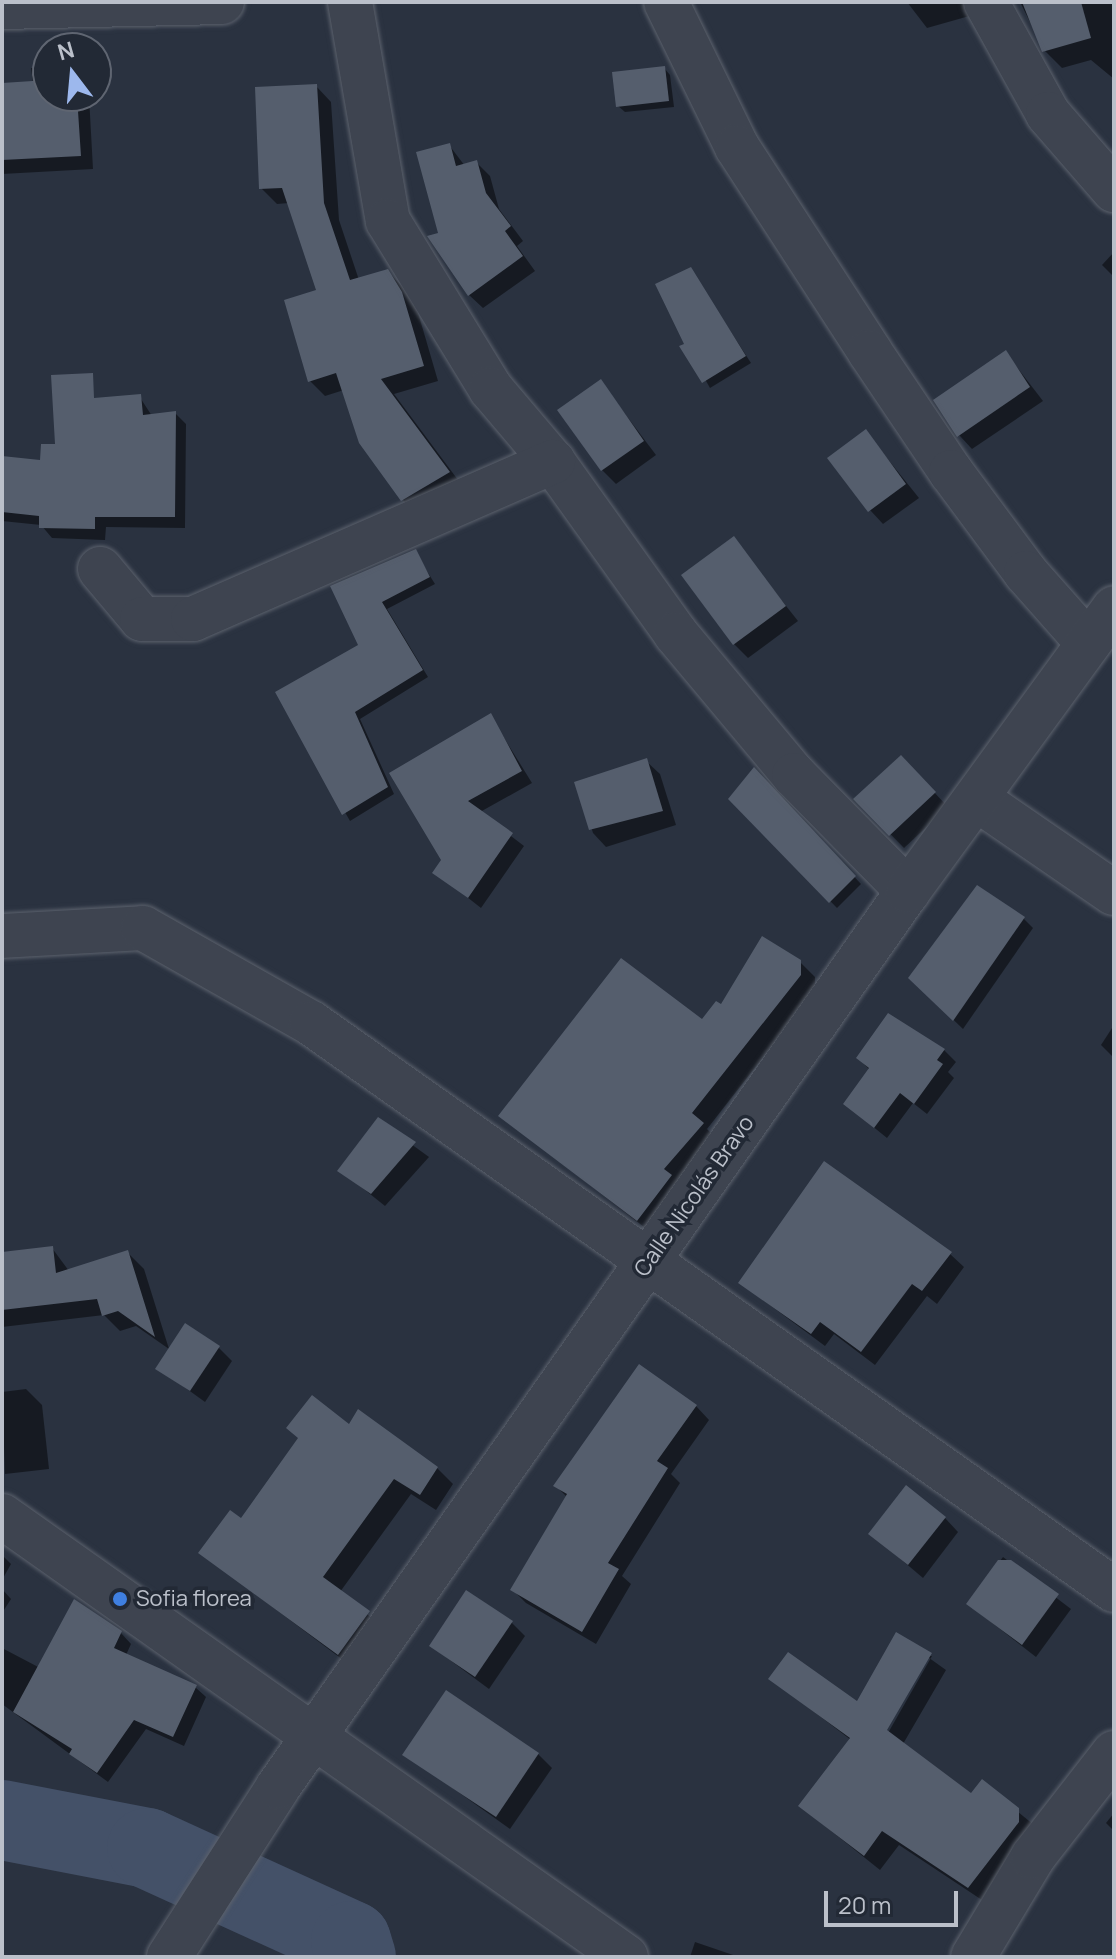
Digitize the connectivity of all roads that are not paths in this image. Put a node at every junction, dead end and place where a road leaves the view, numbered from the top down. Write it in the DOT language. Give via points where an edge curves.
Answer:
graph roads {
  1 [pos="222,2"];
  2 [pos="350,2"];
  3 [pos="666,2"];
  4 [pos="986,2"];
  5 [pos="2,7"];
  6 [pos="1114,190"];
  7 [pos="553,462"];
  8 [pos="100,569"];
  9 [pos="1114,608"];
  10 [pos="1088,643"];
  11 [pos="977,799"];
  12 [pos="908,891"];
  13 [pos="1114,893"];
  14 [pos="2,936"];
  15 [pos="648,1262"];
  16 [pos="2,1516"];
  17 [pos="1114,1590"];
  18 [pos="316,1735"];
  19 [pos="1114,1753"];
  20 [pos="173,1949"];
  21 [pos="626,1957"];
  22 [pos="973,1957"];
  1 -- 5 [label="street"];
  2 -- 7 [label="street" via="388,221 491,389"];
  3 -- 10 [label="street" via="737,147 870,352 970,498"];
  4 -- 6 [label="street" via="1048,114"];
  7 -- 8 [label="street" via="193,619 142,619"];
  7 -- 12 [label="street" via="676,634 794,775"];
  9 -- 10 [label="street, Calle Nicolás Bravo"];
  10 -- 11 [label="street, Calle Nicolás Bravo"];
  11 -- 12 [label="street, Calle Nicolás Bravo"];
  11 -- 13 [label="street"];
  12 -- 15 [label="street, Calle Nicolás Bravo"];
  14 -- 15 [label="street" via="143,928 311,1023"];
  15 -- 17 [label="street"];
  15 -- 18 [label="street, Calle Nicolás Bravo"];
  16 -- 18 [label="street"];
  18 -- 20 [label="street, Calle Nicolás Bravo"];
  18 -- 21 [label="street" via="475,1854"];
  19 -- 22 [label="street" via="1033,1857"];
}
